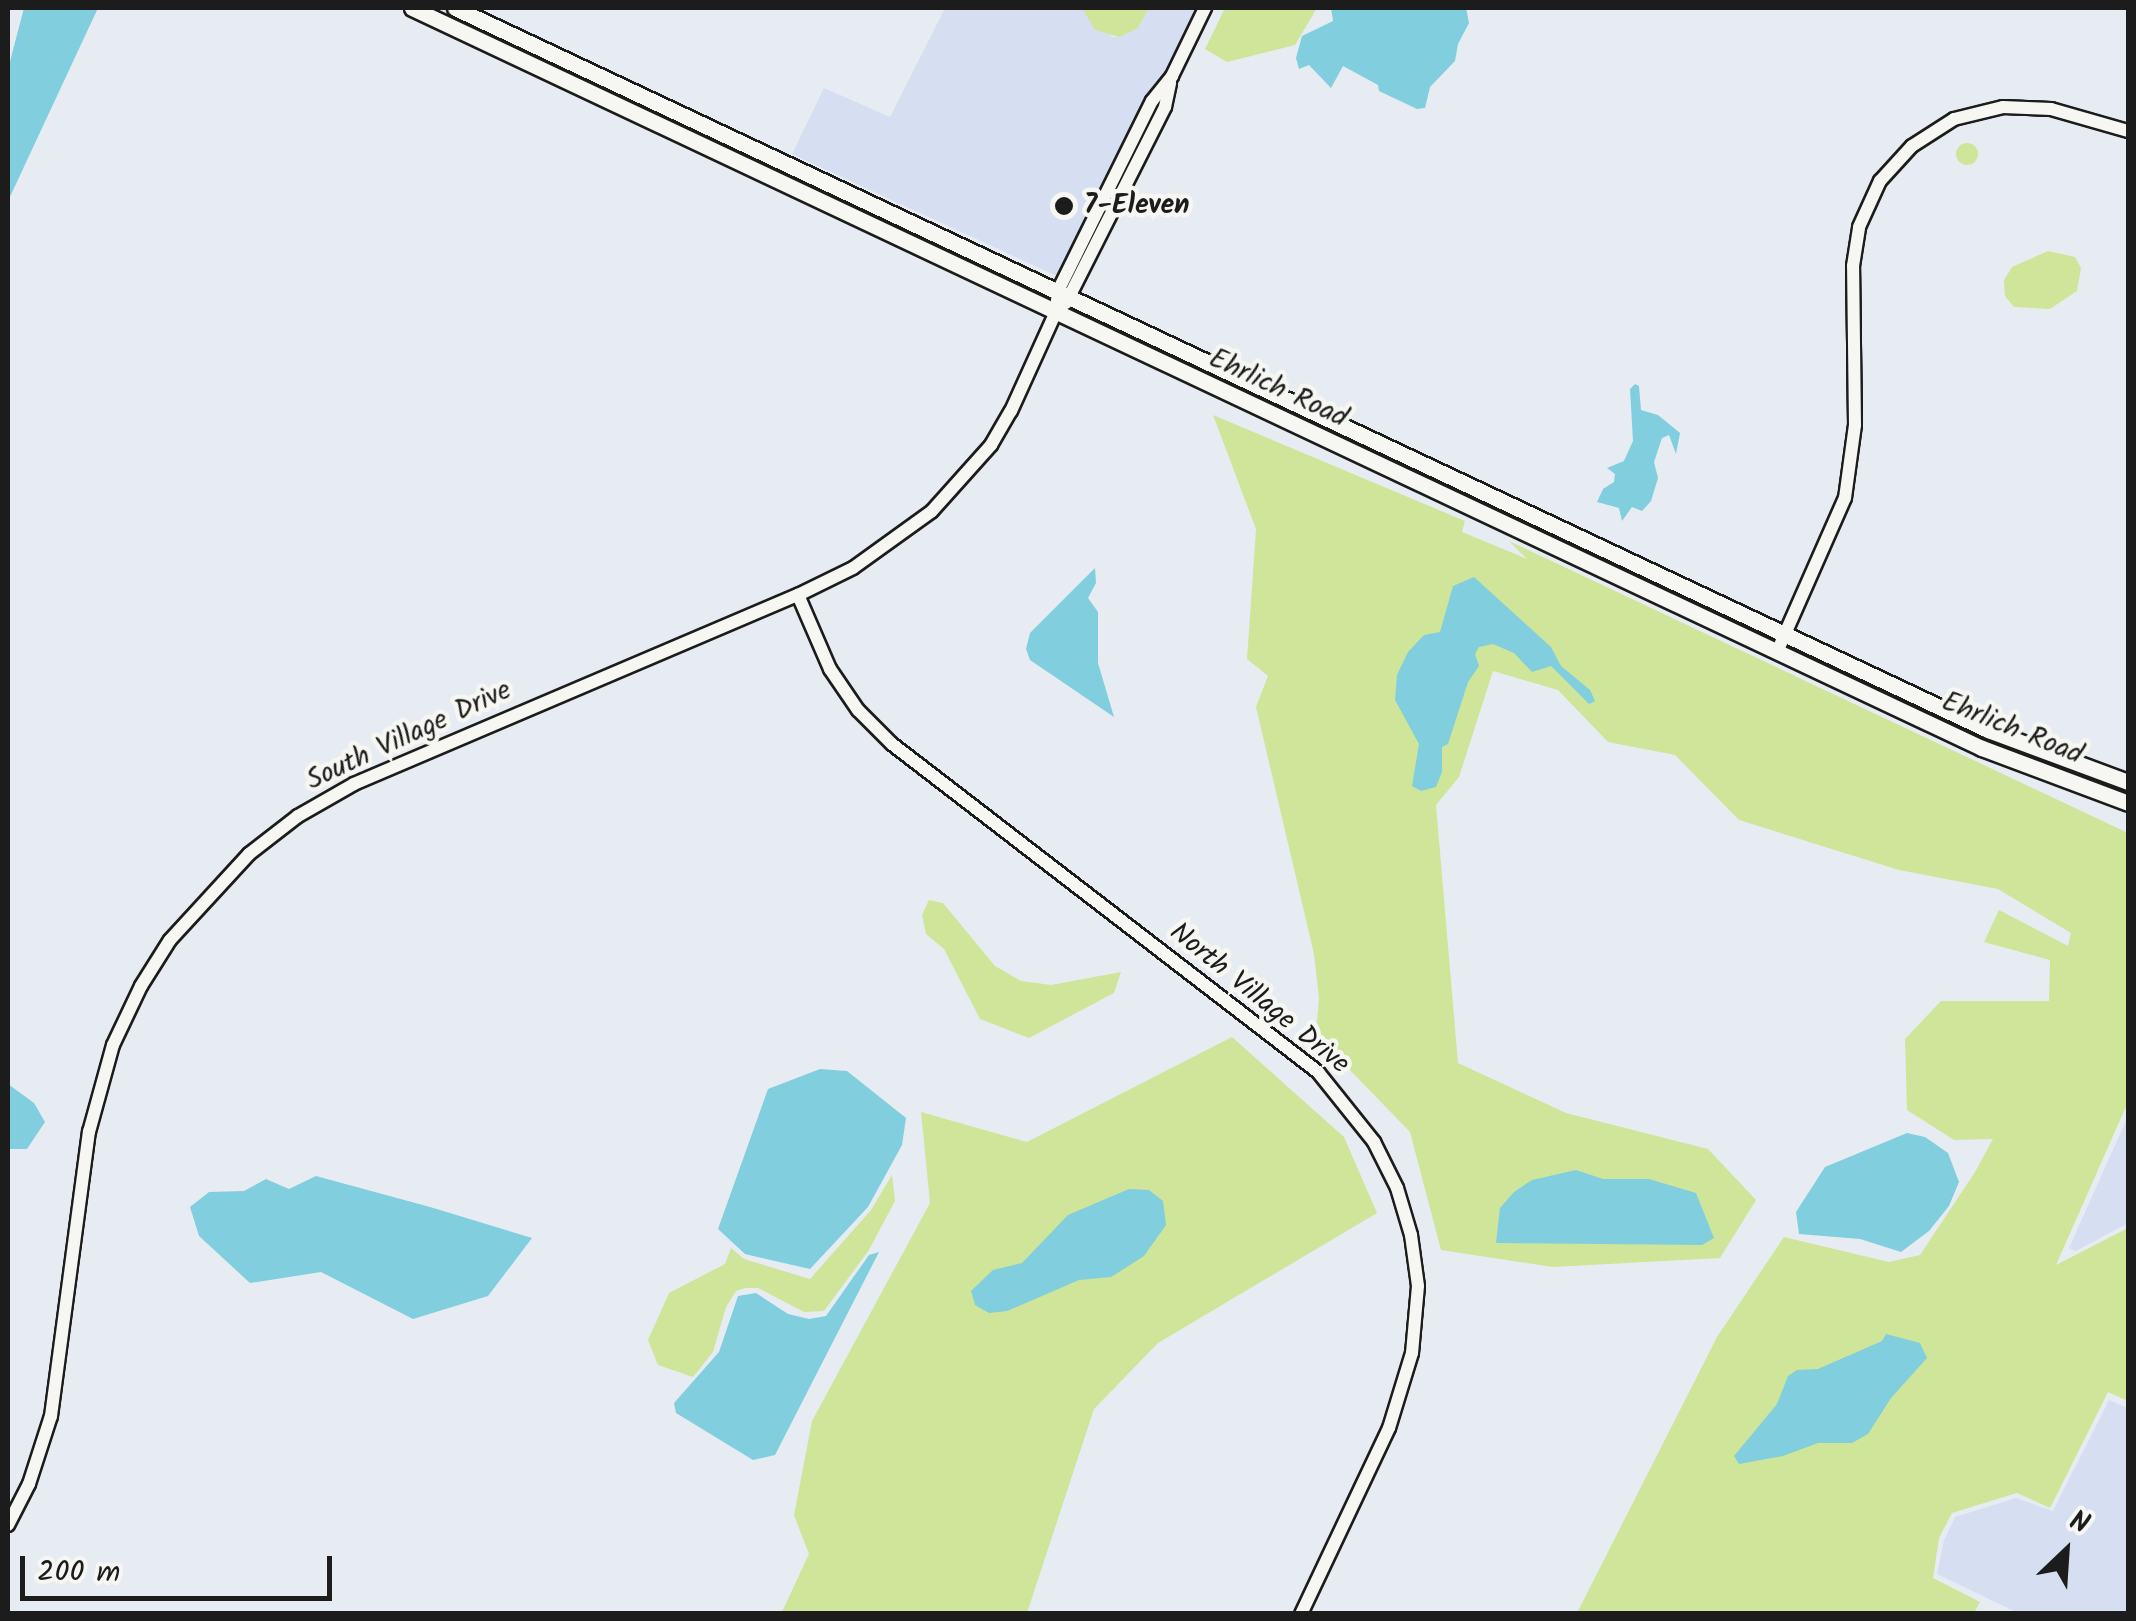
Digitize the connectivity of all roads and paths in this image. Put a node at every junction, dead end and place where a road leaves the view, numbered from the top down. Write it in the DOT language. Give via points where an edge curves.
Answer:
graph roads {
  1 [pos="412,8"];
  2 [pos="456,8"];
  3 [pos="1206,8"];
  4 [pos="486,43"];
  5 [pos="604,79"];
  6 [pos="2128,132"];
  7 [pos="1065,294"];
  8 [pos="1056,312"];
  9 [pos="798,595"];
  10 [pos="1785,636"];
  11 [pos="1777,652"];
  12 [pos="2128,782"];
  13 [pos="2128,802"];
  14 [pos="8,1525"];
  15 [pos="1301,1614"];
  1 -- 4 [label="main road, Ehrlich Road"];
  2 -- 5 [label="main road, Ehrlich Road"];
  3 -- 7 [label="street" via="1164,106"];
  4 -- 5 [label="main road" via="518,46 594,82"];
  4 -- 8 [label="main road, Ehrlich Road"];
  5 -- 7 [label="main road, Ehrlich Road"];
  6 -- 10 [label="street" via="2050,109 2003,107 1954,119 1912,146 1880,181 1859,227 1853,266 1851,473 1839,516"];
  7 -- 8 [label="street"];
  7 -- 10 [label="main road, Ehrlich Road"];
  8 -- 9 [label="street, South Village Drive" via="1011,412 962,480 882,550"];
  8 -- 11 [label="main road, Ehrlich Road"];
  9 -- 14 [label="street, South Village Drive" via="354,784 298,816 211,891 149,973 113,1046 89,1132 51,1416 30,1484"];
  9 -- 15 [label="street, North Village Drive" via="830,669 892,744 1318,1072 1374,1142 1397,1188 1418,1286 1412,1353 1389,1428"];
  10 -- 11 [label="street"];
  10 -- 12 [label="main road, Ehrlich Road" via="1988,730"];
  11 -- 13 [label="main road, Ehrlich Road" via="1982,748"];
}
